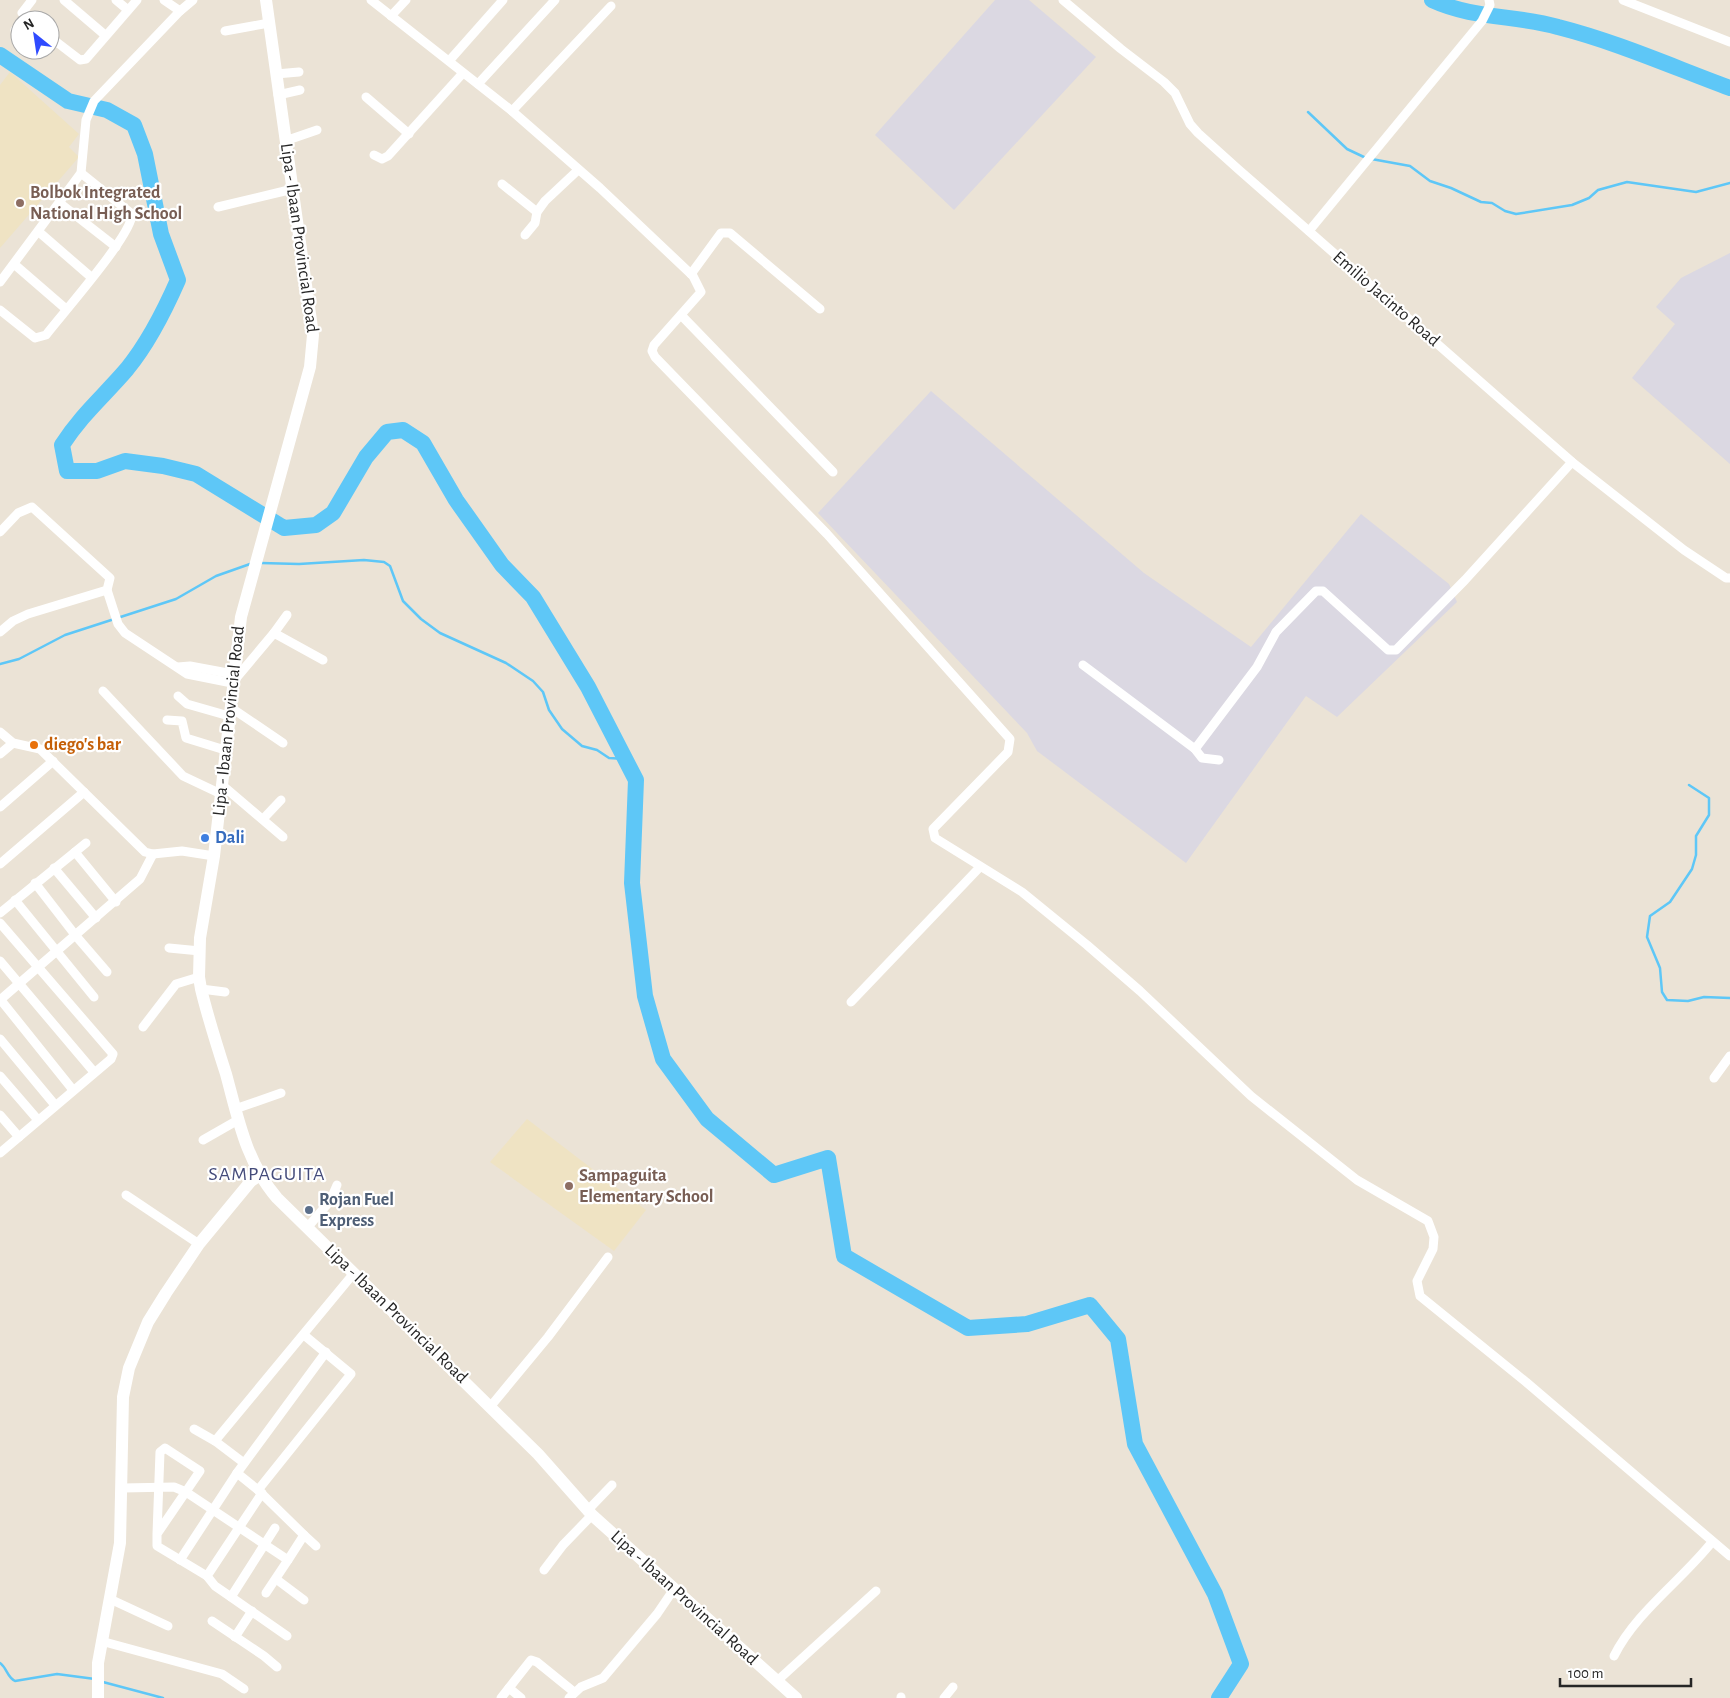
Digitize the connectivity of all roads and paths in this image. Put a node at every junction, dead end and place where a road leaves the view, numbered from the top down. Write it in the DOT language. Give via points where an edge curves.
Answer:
graph roads {
  1 [pos="32,0"];
  2 [pos="64,0"];
  3 [pos="116,0"];
  4 [pos="137,0"];
  5 [pos="164,0"];
  6 [pos="193,0"];
  7 [pos="266,0"];
  8 [pos="371,0"];
  9 [pos="406,0"];
  10 [pos="503,0"];
  11 [pos="555,0"];
  12 [pos="1063,0"];
  13 [pos="1489,0"];
  14 [pos="1623,0"];
  15 [pos="611,6"];
  16 [pos="24,10"];
  17 [pos="128,10"];
  18 [pos="180,11"];
  19 [pos="391,16"];
  20 [pos="269,23"];
  21 [pos="225,31"];
  22 [pos="105,35"];
  23 [pos="1730,42"];
  24 [pos="60,45"];
  25 [pos="449,61"];
  26 [pos="299,72"];
  27 [pos="464,73"];
  28 [pos="276,74"];
  29 [pos="478,84"];
  30 [pos="300,90"];
  31 [pos="278,95"];
  32 [pos="366,97"];
  33 [pos="512,111"];
  34 [pos="317,130"];
  35 [pos="409,134"];
  36 [pos="285,141"];
  37 [pos="374,155"];
  38 [pos="577,171"];
  39 [pos="81,173"];
  40 [pos="502,184"];
  41 [pos="293,189"];
  42 [pos="61,204"];
  43 [pos="218,206"];
  44 [pos="537,212"];
  45 [pos="1308,231"];
  46 [pos="40,232"];
  47 [pos="525,235"];
  48 [pos="116,247"];
  49 [pos="14,264"];
  50 [pos="690,274"];
  51 [pos="91,277"];
  52 [pos="0,282"];
  53 [pos="820,308"];
  54 [pos="66,309"];
  55 [pos="0,310"];
  56 [pos="681,314"];
  57 [pos="1572,462"];
  58 [pos="833,472"];
  59 [pos="0,532"];
  60 [pos="1730,578"];
  61 [pos="107,590"];
  62 [pos="287,615"];
  63 [pos="0,632"];
  64 [pos="274,633"];
  65 [pos="323,660"];
  66 [pos="1083,665"];
  67 [pos="232,678"];
  68 [pos="103,691"];
  69 [pos="178,696"];
  70 [pos="229,712"];
  71 [pos="167,720"];
  72 [pos="0,732"];
  73 [pos="13,743"];
  74 [pos="283,743"];
  75 [pos="225,750"];
  76 [pos="1195,750"];
  77 [pos="0,754"];
  78 [pos="1219,760"];
  79 [pos="53,761"];
  80 [pos="221,789"];
  81 [pos="84,792"];
  82 [pos="281,800"];
  83 [pos="0,807"];
  84 [pos="263,819"];
  85 [pos="283,837"];
  86 [pos="86,843"];
  87 [pos="75,852"];
  88 [pos="153,854"];
  89 [pos="214,856"];
  90 [pos="0,864"];
  91 [pos="980,867"];
  92 [pos="54,868"];
  93 [pos="36,883"];
  94 [pos="15,900"];
  95 [pos="116,902"];
  96 [pos="0,913"];
  97 [pos="96,918"];
  98 [pos="0,923"];
  99 [pos="76,936"];
  100 [pos="169,948"];
  101 [pos="57,951"];
  102 [pos="200,951"];
  103 [pos="0,961"];
  104 [pos="37,968"];
  105 [pos="107,972"];
  106 [pos="200,983"];
  107 [pos="19,984"];
  108 [pos="224,992"];
  109 [pos="94,997"];
  110 [pos="0,1000"];
  111 [pos="851,1002"];
  112 [pos="143,1027"];
  113 [pos="0,1039"];
  114 [pos="1730,1056"];
  115 [pos="94,1072"];
  116 [pos="0,1076"];
  117 [pos="1714,1078"];
  118 [pos="72,1090"];
  119 [pos="281,1093"];
  120 [pos="55,1105"];
  121 [pos="237,1114"];
  122 [pos="0,1115"];
  123 [pos="38,1120"];
  124 [pos="19,1137"];
  125 [pos="203,1140"];
  126 [pos="0,1153"];
  127 [pos="260,1175"];
  128 [pos="337,1185"];
  129 [pos="126,1194"];
  130 [pos="307,1228"];
  131 [pos="199,1244"];
  132 [pos="608,1257"];
  133 [pos="354,1273"];
  134 [pos="304,1335"];
  135 [pos="326,1352"];
  136 [pos="490,1407"];
  137 [pos="194,1429"];
  138 [pos="215,1441"];
  139 [pos="244,1463"];
  140 [pos="237,1474"];
  141 [pos="612,1485"];
  142 [pos="159,1486"];
  143 [pos="123,1488"];
  144 [pos="260,1491"];
  145 [pos="186,1492"];
  146 [pos="213,1510"];
  147 [pos="590,1513"];
  148 [pos="239,1528"];
  149 [pos="275,1528"];
  150 [pos="158,1534"];
  151 [pos="304,1535"];
  152 [pos="1712,1542"];
  153 [pos="265,1545"];
  154 [pos="316,1546"];
  155 [pos="1730,1556"];
  156 [pos="180,1560"];
  157 [pos="288,1560"];
  158 [pos="544,1570"];
  159 [pos="207,1576"];
  160 [pos="276,1579"];
  161 [pos="674,1589"];
  162 [pos="876,1590"];
  163 [pos="266,1593"];
  164 [pos="231,1597"];
  165 [pos="110,1599"];
  166 [pos="304,1600"];
  167 [pos="252,1612"];
  168 [pos="212,1621"];
  169 [pos="168,1626"];
  170 [pos="287,1636"];
  171 [pos="235,1637"];
  172 [pos="102,1642"];
  173 [pos="1614,1656"];
  174 [pos="278,1667"];
  175 [pos="776,1680"];
  176 [pos="97,1686"];
  177 [pos="953,1687"];
  178 [pos="509,1688"];
  179 [pos="244,1689"];
  180 [pos="571,1695"];
  181 [pos="501,1698"];
  182 [pos="521,1698"];
  183 [pos="796,1698"];
  184 [pos="944,1698"];
  1 -- 16 [label="street"];
  2 -- 22 [label="street"];
  3 -- 17 [label="street"];
  4 -- 17 [label="street"];
  5 -- 18 [label="street"];
  6 -- 18 [label="street"];
  7 -- 20 [label="main road, Lipa - Ibaan Provincial Road"];
  8 -- 19 [label="street"];
  9 -- 19 [label="street"];
  10 -- 25 [label="street"];
  11 -- 29 [label="street"];
  12 -- 45 [label="street, Emilio Jacinto Road" via="1164,82 1175,93 1198,133"];
  13 -- 45 [label="street" via="1490,5 1482,21"];
  14 -- 23 [label="street"];
  15 -- 33 [label="street"];
  17 -- 22 [label="street"];
  18 -- 39 [label="street" via="94,101 86,120"];
  19 -- 25 [label="street"];
  20 -- 21 [label="street"];
  20 -- 28 [label="main road, Lipa - Ibaan Provincial Road"];
  22 -- 24 [label="street" via="83,60"];
  25 -- 27 [label="street"];
  26 -- 28 [label="street"];
  27 -- 29 [label="street"];
  27 -- 35 [label="street"];
  28 -- 31 [label="main road, Lipa - Ibaan Provincial Road"];
  29 -- 33 [label="street"];
  30 -- 31 [label="street"];
  31 -- 36 [label="main road, Lipa - Ibaan Provincial Road"];
  32 -- 35 [label="street"];
  33 -- 38 [label="street"];
  34 -- 36 [label="street"];
  35 -- 37 [label="street" via="385,158"];
  36 -- 41 [label="main road, Lipa - Ibaan Provincial Road"];
  38 -- 44 [label="street"];
  38 -- 50 [label="street" via="600,188"];
  39 -- 42 [label="street"];
  39 -- 48 [label="street" via="132,214 129,226"];
  40 -- 44 [label="street"];
  41 -- 43 [label="street"];
  41 -- 67 [label="main road, Lipa - Ibaan Provincial Road" via="314,334 310,367 252,573 241,617"];
  42 -- 46 [label="street"];
  42 -- 48 [label="street"];
  44 -- 47 [label="street" via="535,223"];
  45 -- 57 [label="street, Emilio Jacinto Road"];
  46 -- 49 [label="street"];
  46 -- 51 [label="street"];
  48 -- 51 [label="street"];
  49 -- 52 [label="street"];
  49 -- 54 [label="street"];
  50 -- 53 [label="street" via="721,233 730,233"];
  50 -- 56 [label="street" via="701,292"];
  51 -- 54 [label="street"];
  54 -- 55 [label="street" via="46,335 35,338"];
  56 -- 58 [label="street"];
  56 -- 91 [label="street" via="654,345 652,352 655,357 827,534 1010,739 1008,752 932,832 934,838"];
  57 -- 60 [label="street, Emilio Jacinto Road" via="1684,550"];
  57 -- 76 [label="street" via="1465,580 1396,650 1388,650 1323,590 1316,591 1276,632 1257,667"];
  59 -- 61 [label="street" via="18,513 32,507 110,578"];
  61 -- 63 [label="street" via="28,614"];
  61 -- 67 [label="street" via="124,633 187,674"];
  62 -- 64 [label="street"];
  64 -- 65 [label="street"];
  64 -- 67 [label="street"];
  66 -- 76 [label="street"];
  67 -- 70 [label="main road, Lipa - Ibaan Provincial Road"];
  68 -- 80 [label="street" via="182,776"];
  69 -- 70 [label="street" via="187,704"];
  70 -- 74 [label="street"];
  70 -- 75 [label="main road, Lipa - Ibaan Provincial Road"];
  71 -- 75 [label="street" via="182,721 186,738"];
  72 -- 73 [label="street"];
  73 -- 77 [label="street"];
  73 -- 79 [label="street" via="40,749"];
  75 -- 80 [label="main road, Lipa - Ibaan Provincial Road"];
  76 -- 78 [label="street" via="1202,758"];
  79 -- 81 [label="street"];
  79 -- 83 [label="street"];
  80 -- 84 [label="street"];
  80 -- 89 [label="main road, Lipa - Ibaan Provincial Road"];
  81 -- 88 [label="street" via="138,848"];
  81 -- 90 [label="street"];
  82 -- 84 [label="street"];
  84 -- 85 [label="street"];
  86 -- 87 [label="street"];
  87 -- 92 [label="street"];
  87 -- 95 [label="street"];
  88 -- 89 [label="street" via="182,851"];
  88 -- 95 [label="street" via="147,870"];
  89 -- 102 [label="main road, Lipa - Ibaan Provincial Road"];
  91 -- 111 [label="street"];
  91 -- 152 [label="street" via="1022,892 1087,945 1250,1096 1357,1180 1428,1221 1434,1237 1434,1249 1417,1281 1420,1296 1526,1382"];
  92 -- 93 [label="street"];
  92 -- 97 [label="street"];
  93 -- 94 [label="street"];
  93 -- 99 [label="street"];
  94 -- 96 [label="street"];
  94 -- 101 [label="street"];
  95 -- 97 [label="street"];
  97 -- 99 [label="street"];
  98 -- 104 [label="street"];
  99 -- 101 [label="street"];
  99 -- 105 [label="street"];
  100 -- 102 [label="street"];
  101 -- 104 [label="street"];
  101 -- 109 [label="street"];
  102 -- 106 [label="main road, Lipa - Ibaan Provincial Road"];
  103 -- 107 [label="street"];
  104 -- 107 [label="street"];
  104 -- 115 [label="street" via="113,1054"];
  106 -- 108 [label="street"];
  106 -- 112 [label="street" via="176,984"];
  106 -- 121 [label="main road, Lipa - Ibaan Provincial Road"];
  107 -- 110 [label="street"];
  107 -- 115 [label="street"];
  110 -- 118 [label="street"];
  113 -- 120 [label="street"];
  114 -- 117 [label="street"];
  115 -- 118 [label="street"];
  116 -- 123 [label="street"];
  118 -- 120 [label="street"];
  119 -- 121 [label="street"];
  120 -- 123 [label="street"];
  121 -- 125 [label="street"];
  121 -- 127 [label="main road, Lipa - Ibaan Provincial Road" via="250,1156"];
  122 -- 124 [label="street"];
  123 -- 124 [label="street"];
  124 -- 126 [label="street"];
  127 -- 130 [label="main road, Lipa - Ibaan Provincial Road" via="277,1198"];
  127 -- 131 [label="main road" via="250,1181"];
  128 -- 130 [label="street" via="330,1201"];
  129 -- 131 [label="street"];
  130 -- 133 [label="main road, Lipa - Ibaan Provincial Road"];
  131 -- 143 [label="main road" via="148,1322 129,1368 123,1397"];
  132 -- 136 [label="street"];
  133 -- 134 [label="street"];
  133 -- 136 [label="main road, Lipa - Ibaan Provincial Road"];
  134 -- 135 [label="street"];
  134 -- 138 [label="street"];
  135 -- 139 [label="street"];
  135 -- 144 [label="street" via="351,1376"];
  136 -- 147 [label="main road, Lipa - Ibaan Provincial Road" via="538,1454"];
  137 -- 138 [label="street"];
  138 -- 139 [label="street"];
  139 -- 140 [label="street"];
  140 -- 144 [label="street"];
  140 -- 146 [label="street"];
  141 -- 147 [label="street"];
  142 -- 143 [label="street"];
  142 -- 145 [label="street"];
  142 -- 145 [label="street" via="160,1452 165,1448 200,1472"];
  142 -- 150 [label="street"];
  143 -- 165 [label="main road" via="120,1543"];
  144 -- 148 [label="street"];
  144 -- 151 [label="street"];
  145 -- 146 [label="street"];
  145 -- 150 [label="street"];
  146 -- 148 [label="street"];
  146 -- 156 [label="street"];
  147 -- 158 [label="street"];
  147 -- 161 [label="main road, Lipa - Ibaan Provincial Road"];
  148 -- 153 [label="street"];
  148 -- 159 [label="street"];
  149 -- 153 [label="street"];
  150 -- 156 [label="street" via="157,1546"];
  151 -- 154 [label="street"];
  151 -- 157 [label="street"];
  152 -- 155 [label="street"];
  152 -- 173 [label="street" via="1692,1567 1636,1622"];
  153 -- 157 [label="street"];
  153 -- 164 [label="street"];
  156 -- 159 [label="street"];
  157 -- 160 [label="street"];
  159 -- 164 [label="street"];
  160 -- 163 [label="street"];
  160 -- 166 [label="street"];
  161 -- 175 [label="main road, Lipa - Ibaan Provincial Road"];
  161 -- 180 [label="street" via="603,1678"];
  162 -- 175 [label="street"];
  164 -- 167 [label="street"];
  165 -- 169 [label="street"];
  165 -- 172 [label="main road"];
  167 -- 170 [label="street"];
  167 -- 171 [label="street"];
  168 -- 171 [label="street"];
  171 -- 174 [label="street"];
  172 -- 176 [label="main road"];
  172 -- 179 [label="street" via="222,1674"];
  175 -- 183 [label="main road, Lipa - Ibaan Provincial Road"];
  177 -- 184 [label="street"];
  178 -- 180 [label="street" via="530,1660 537,1662"];
  178 -- 181 [label="street"];
  178 -- 182 [label="street"];
}
